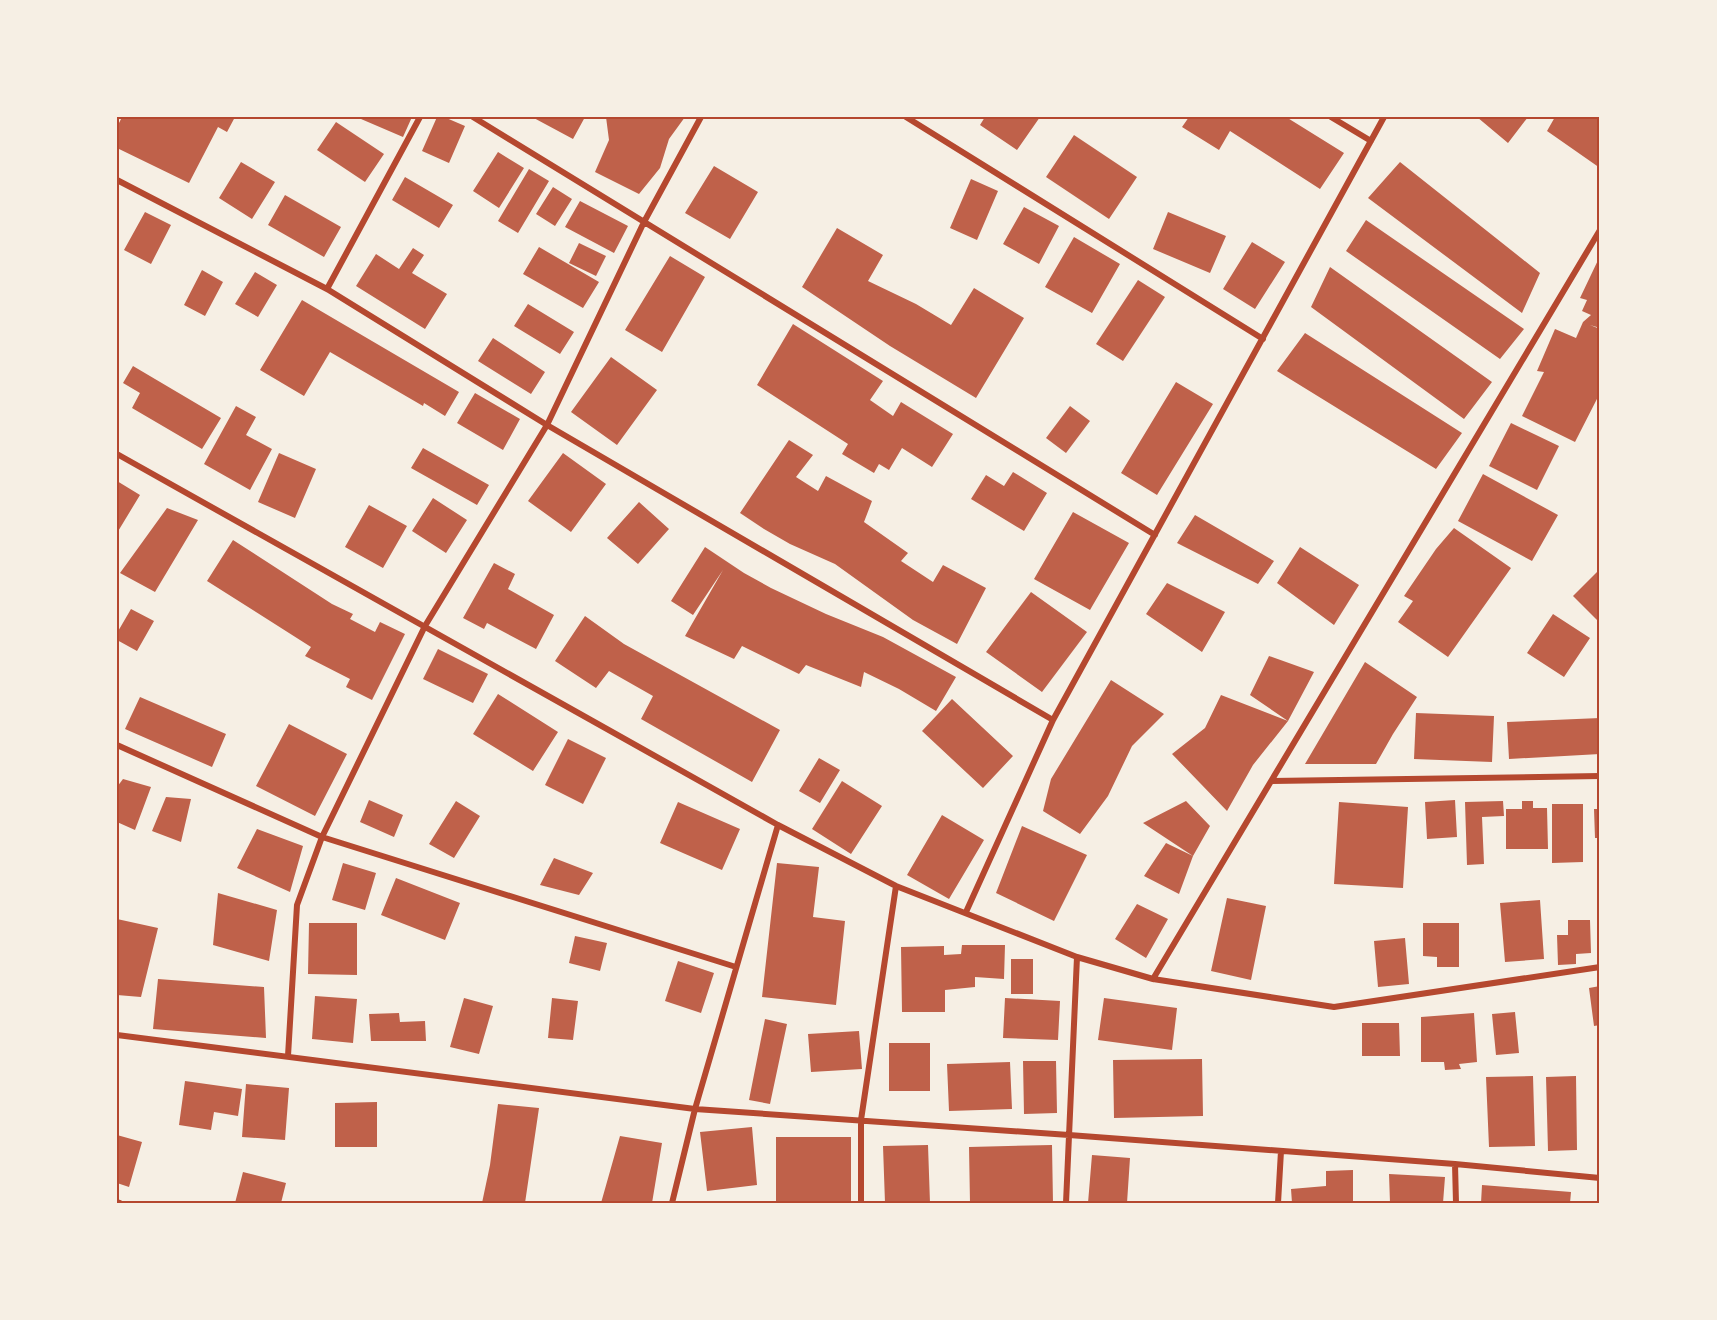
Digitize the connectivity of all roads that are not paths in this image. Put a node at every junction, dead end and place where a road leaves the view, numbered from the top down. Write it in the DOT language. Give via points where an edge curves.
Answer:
graph roads {
  1 [pos="420,117"];
  2 [pos="473,117"];
  3 [pos="701,117"];
  4 [pos="906,117"];
  5 [pos="1331,117"];
  6 [pos="1384,117"];
  7 [pos="1371,141"];
  8 [pos="117,180"];
  9 [pos="644,222"];
  10 [pos="1600,230"];
  11 [pos="327,290"];
  12 [pos="1263,339"];
  13 [pos="547,425"];
  14 [pos="117,454"];
  15 [pos="1155,535"];
  16 [pos="425,626"];
  17 [pos="1053,720"];
  18 [pos="117,745"];
  19 [pos="1600,776"];
  20 [pos="1272,781"];
  21 [pos="778,825"];
  22 [pos="322,837"];
  23 [pos="896,886"];
  24 [pos="966,912"];
  25 [pos="1077,957"];
  26 [pos="736,967"];
  27 [pos="1600,967"];
  28 [pos="1152,979"];
  29 [pos="117,1035"];
  30 [pos="288,1056"];
  31 [pos="695,1109"];
  32 [pos="861,1120"];
  33 [pos="1069,1135"];
  34 [pos="1281,1151"];
  35 [pos="1455,1164"];
  36 [pos="1600,1178"];
  37 [pos="672,1203"];
  38 [pos="861,1203"];
  39 [pos="1066,1203"];
  40 [pos="1278,1203"];
  41 [pos="1456,1203"];
  1 -- 11 [label="street"];
  2 -- 9 [label="street"];
  3 -- 9 [label="street"];
  4 -- 12 [label="street"];
  5 -- 7 [label="street"];
  6 -- 7 [label="street"];
  7 -- 12 [label="street"];
  8 -- 11 [label="street"];
  9 -- 13 [label="street"];
  9 -- 15 [label="street"];
  10 -- 20 [label="street"];
  11 -- 13 [label="street"];
  12 -- 15 [label="street"];
  13 -- 16 [label="street"];
  13 -- 17 [label="street"];
  14 -- 16 [label="street"];
  15 -- 17 [label="street"];
  16 -- 21 [label="street"];
  16 -- 22 [label="street"];
  17 -- 24 [label="street"];
  18 -- 22 [label="street"];
  19 -- 20 [label="street"];
  20 -- 28 [label="street"];
  21 -- 23 [label="street"];
  21 -- 26 [label="street"];
  22 -- 26 [label="street"];
  22 -- 30 [label="street" via="297,904"];
  23 -- 24 [label="street"];
  23 -- 32 [label="street"];
  24 -- 25 [label="street"];
  25 -- 28 [label="street"];
  25 -- 33 [label="street"];
  26 -- 31 [label="street"];
  27 -- 28 [label="street" via="1334,1007"];
  29 -- 30 [label="street"];
  30 -- 31 [label="street"];
  31 -- 32 [label="street"];
  31 -- 37 [label="street"];
  32 -- 33 [label="street"];
  32 -- 38 [label="street"];
  33 -- 34 [label="street"];
  33 -- 39 [label="street"];
  34 -- 35 [label="street"];
  34 -- 40 [label="street"];
  35 -- 36 [label="street"];
  35 -- 41 [label="street"];
}
